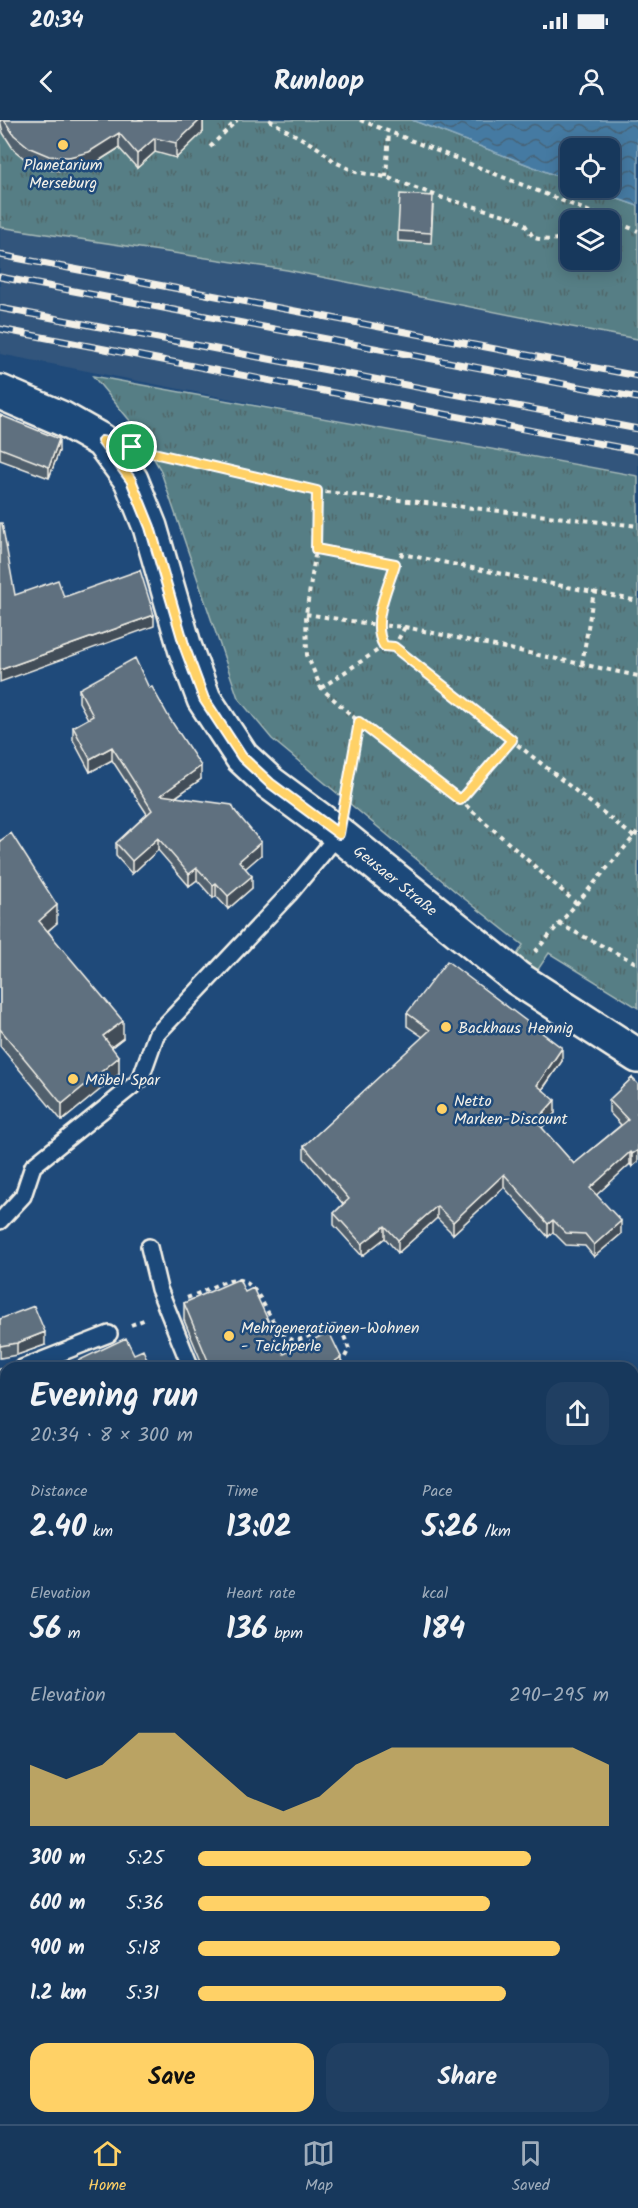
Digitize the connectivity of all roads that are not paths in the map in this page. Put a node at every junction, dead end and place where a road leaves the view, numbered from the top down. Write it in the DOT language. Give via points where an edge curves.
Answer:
graph roads {
  1 [pos="0,392"];
  2 [pos="339,834"];
  3 [pos="638,1056"];
  4 [pos="0,1221"];
  5 [pos="149,1247"];
  6 [pos="109,1334"];
  7 [pos="47,1362"];
  8 [pos="188,1362"];
  1 -- 2 [label="street, Geusaer Straße" via="102,441 131,480 150,527 204,699 242,757"];
  2 -- 3 [label="street, Geusaer Straße" via="516,978"];
  2 -- 4 [label="lane" via="289,894 156,1035 140,1080 33,1166 23,1196"];
  5 -- 8 [label="lane" via="159,1289"];
  6 -- 7 [label="lane"];
}
